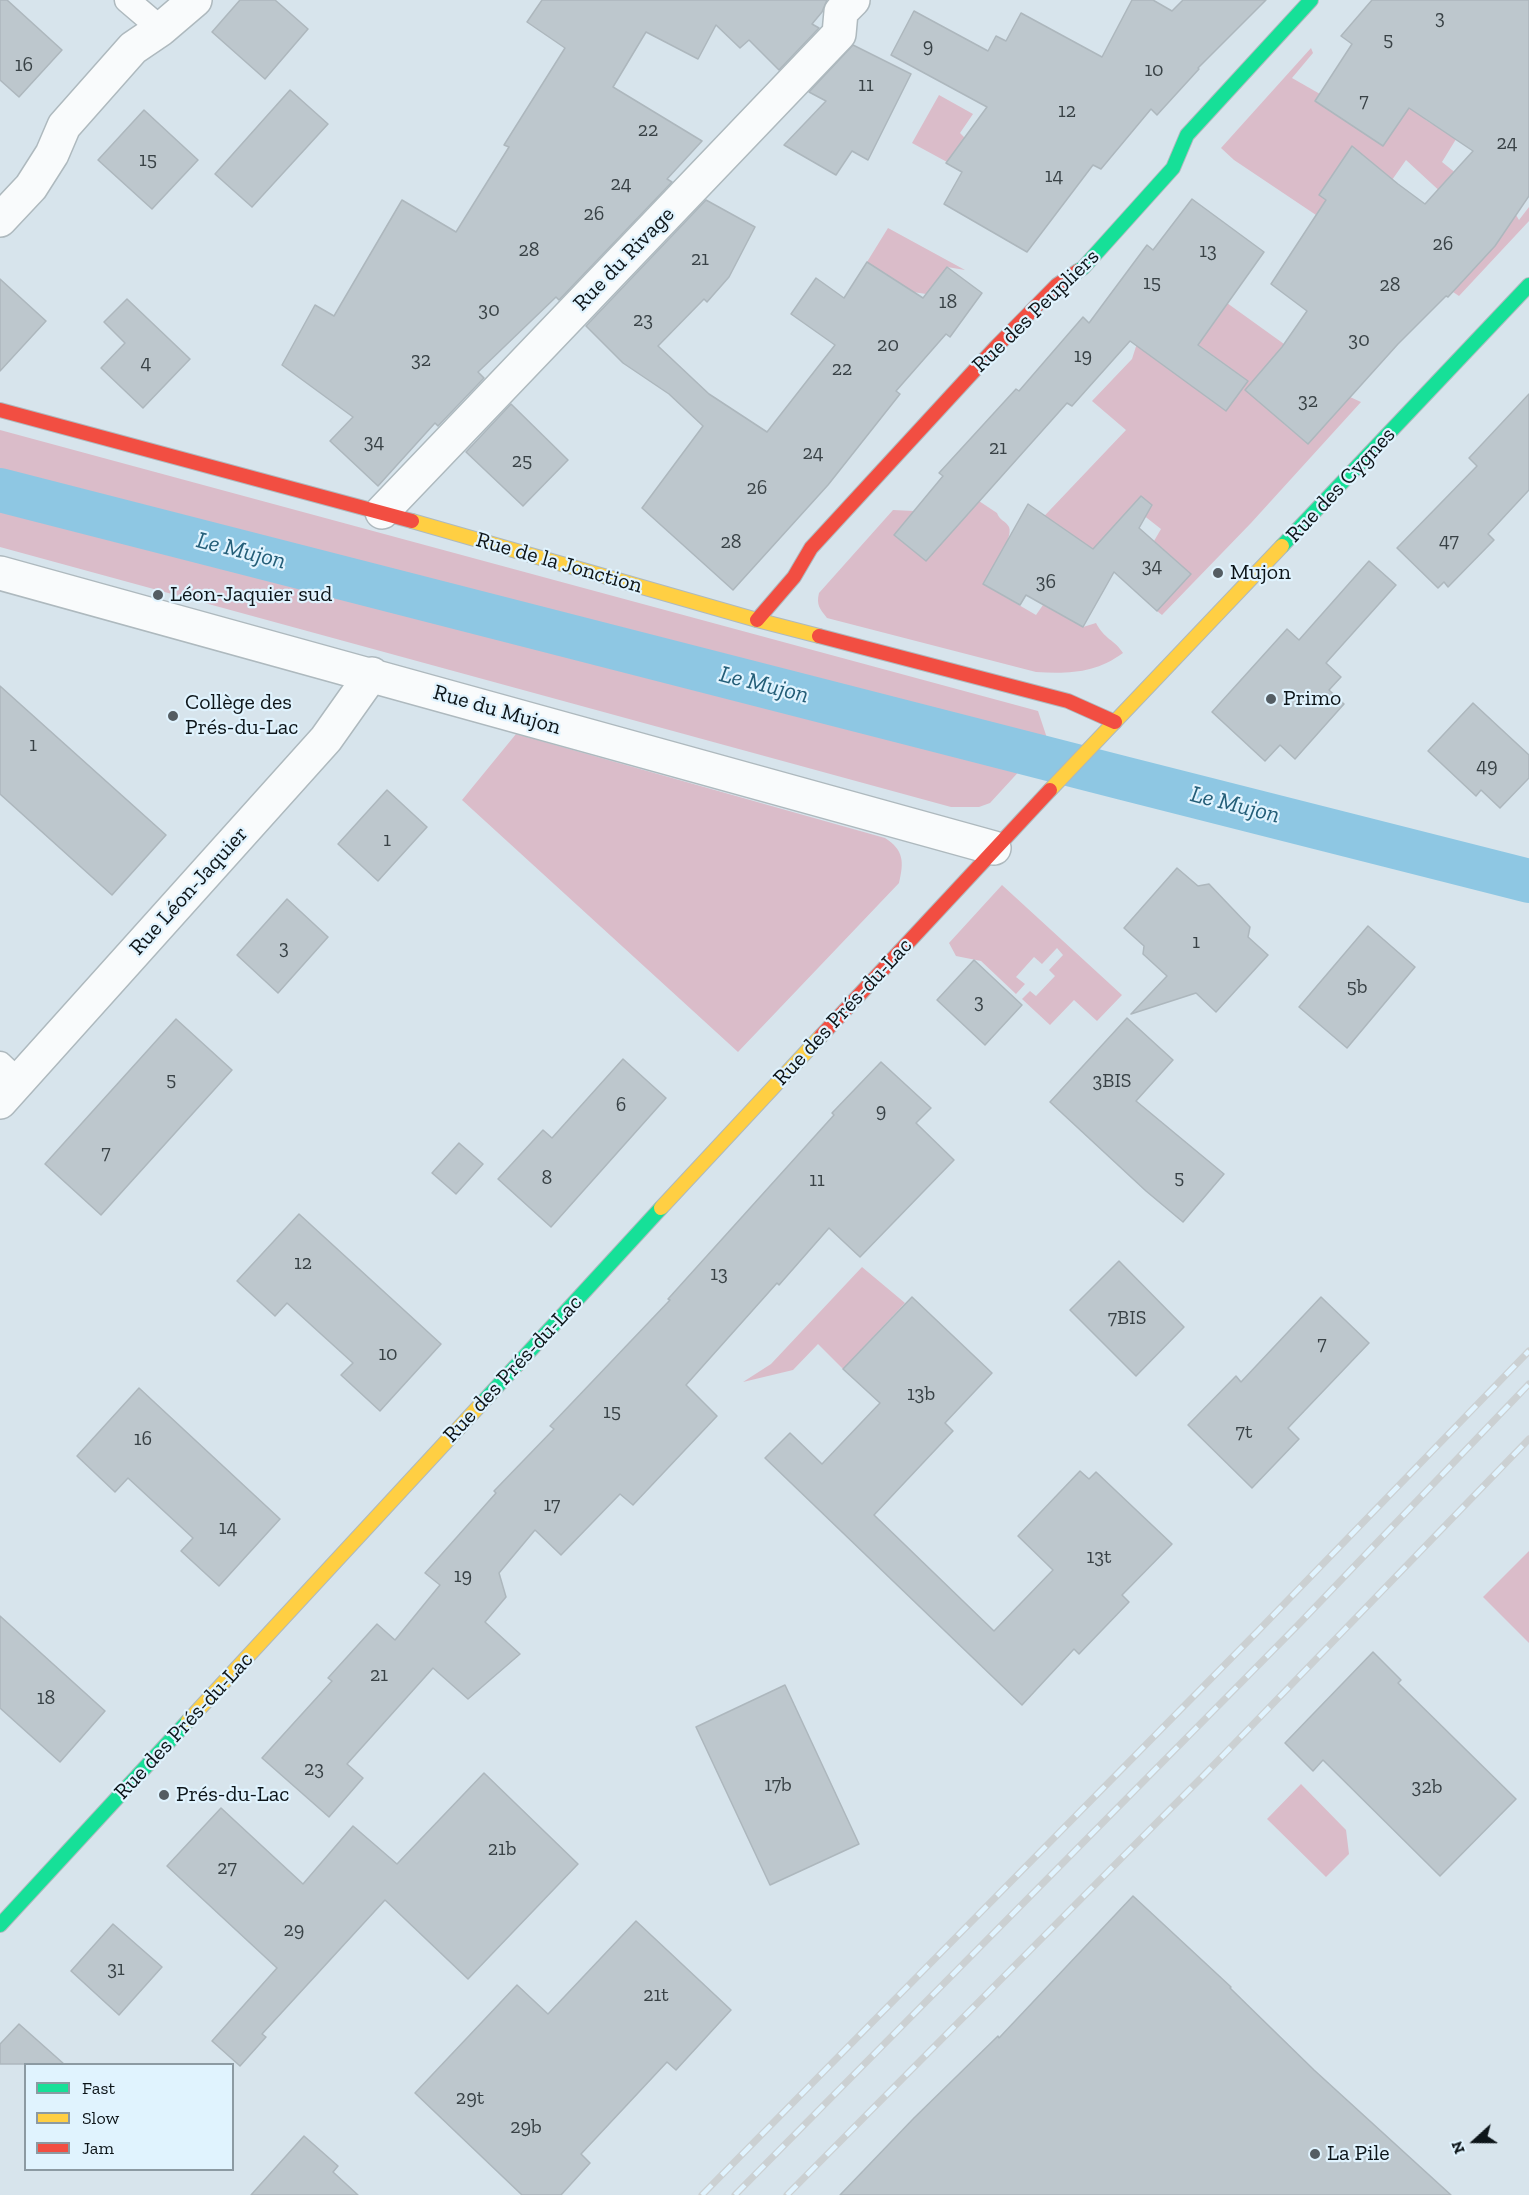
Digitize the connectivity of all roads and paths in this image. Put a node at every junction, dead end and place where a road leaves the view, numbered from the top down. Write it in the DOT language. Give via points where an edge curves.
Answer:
graph roads {
  1 [pos="128,0"];
  2 [pos="195,0"];
  3 [pos="853,0"];
  4 [pos="1311,0"];
  5 [pos="161,29"];
  6 [pos="0,220"];
  7 [pos="1529,285"];
  8 [pos="0,410"];
  9 [pos="382,512"];
  10 [pos="0,573"];
  11 [pos="757,620"];
  12 [pos="372,674"];
  13 [pos="1110,727"];
  14 [pos="1027,813"];
  15 [pos="994,848"];
  16 [pos="6,1082"];
  17 [pos="0,1925"];
  1 -- 5 [label="lane"];
  2 -- 5 [label="street"];
  3 -- 9 [label="street, Rue du Rivage" via="841,12 839,34"];
  4 -- 11 [label="street, Rue des Peupliers" via="1187,135 1173,168 1083,268 1057,285 974,370 811,548 791,582"];
  5 -- 6 [label="street" via="133,48 64,126 31,187"];
  7 -- 13 [label="street, Rue des Cygnes"];
  8 -- 9 [label="street, Rue de la Jonction"];
  9 -- 11 [label="street, Rue de la Jonction"];
  10 -- 12 [label="street, Rue du Mujon"];
  11 -- 13 [label="street, Rue de la Jonction" via="1068,700"];
  12 -- 15 [label="street, Rue du Mujon"];
  12 -- 16 [label="street, Rue Léon-Jaquier" via="326,739"];
  13 -- 14 [label="street, Rue des Cygnes"];
  14 -- 15 [label="street, Rue des Prés-du-Lac"];
  15 -- 17 [label="street, Rue des Prés-du-Lac"];
}
